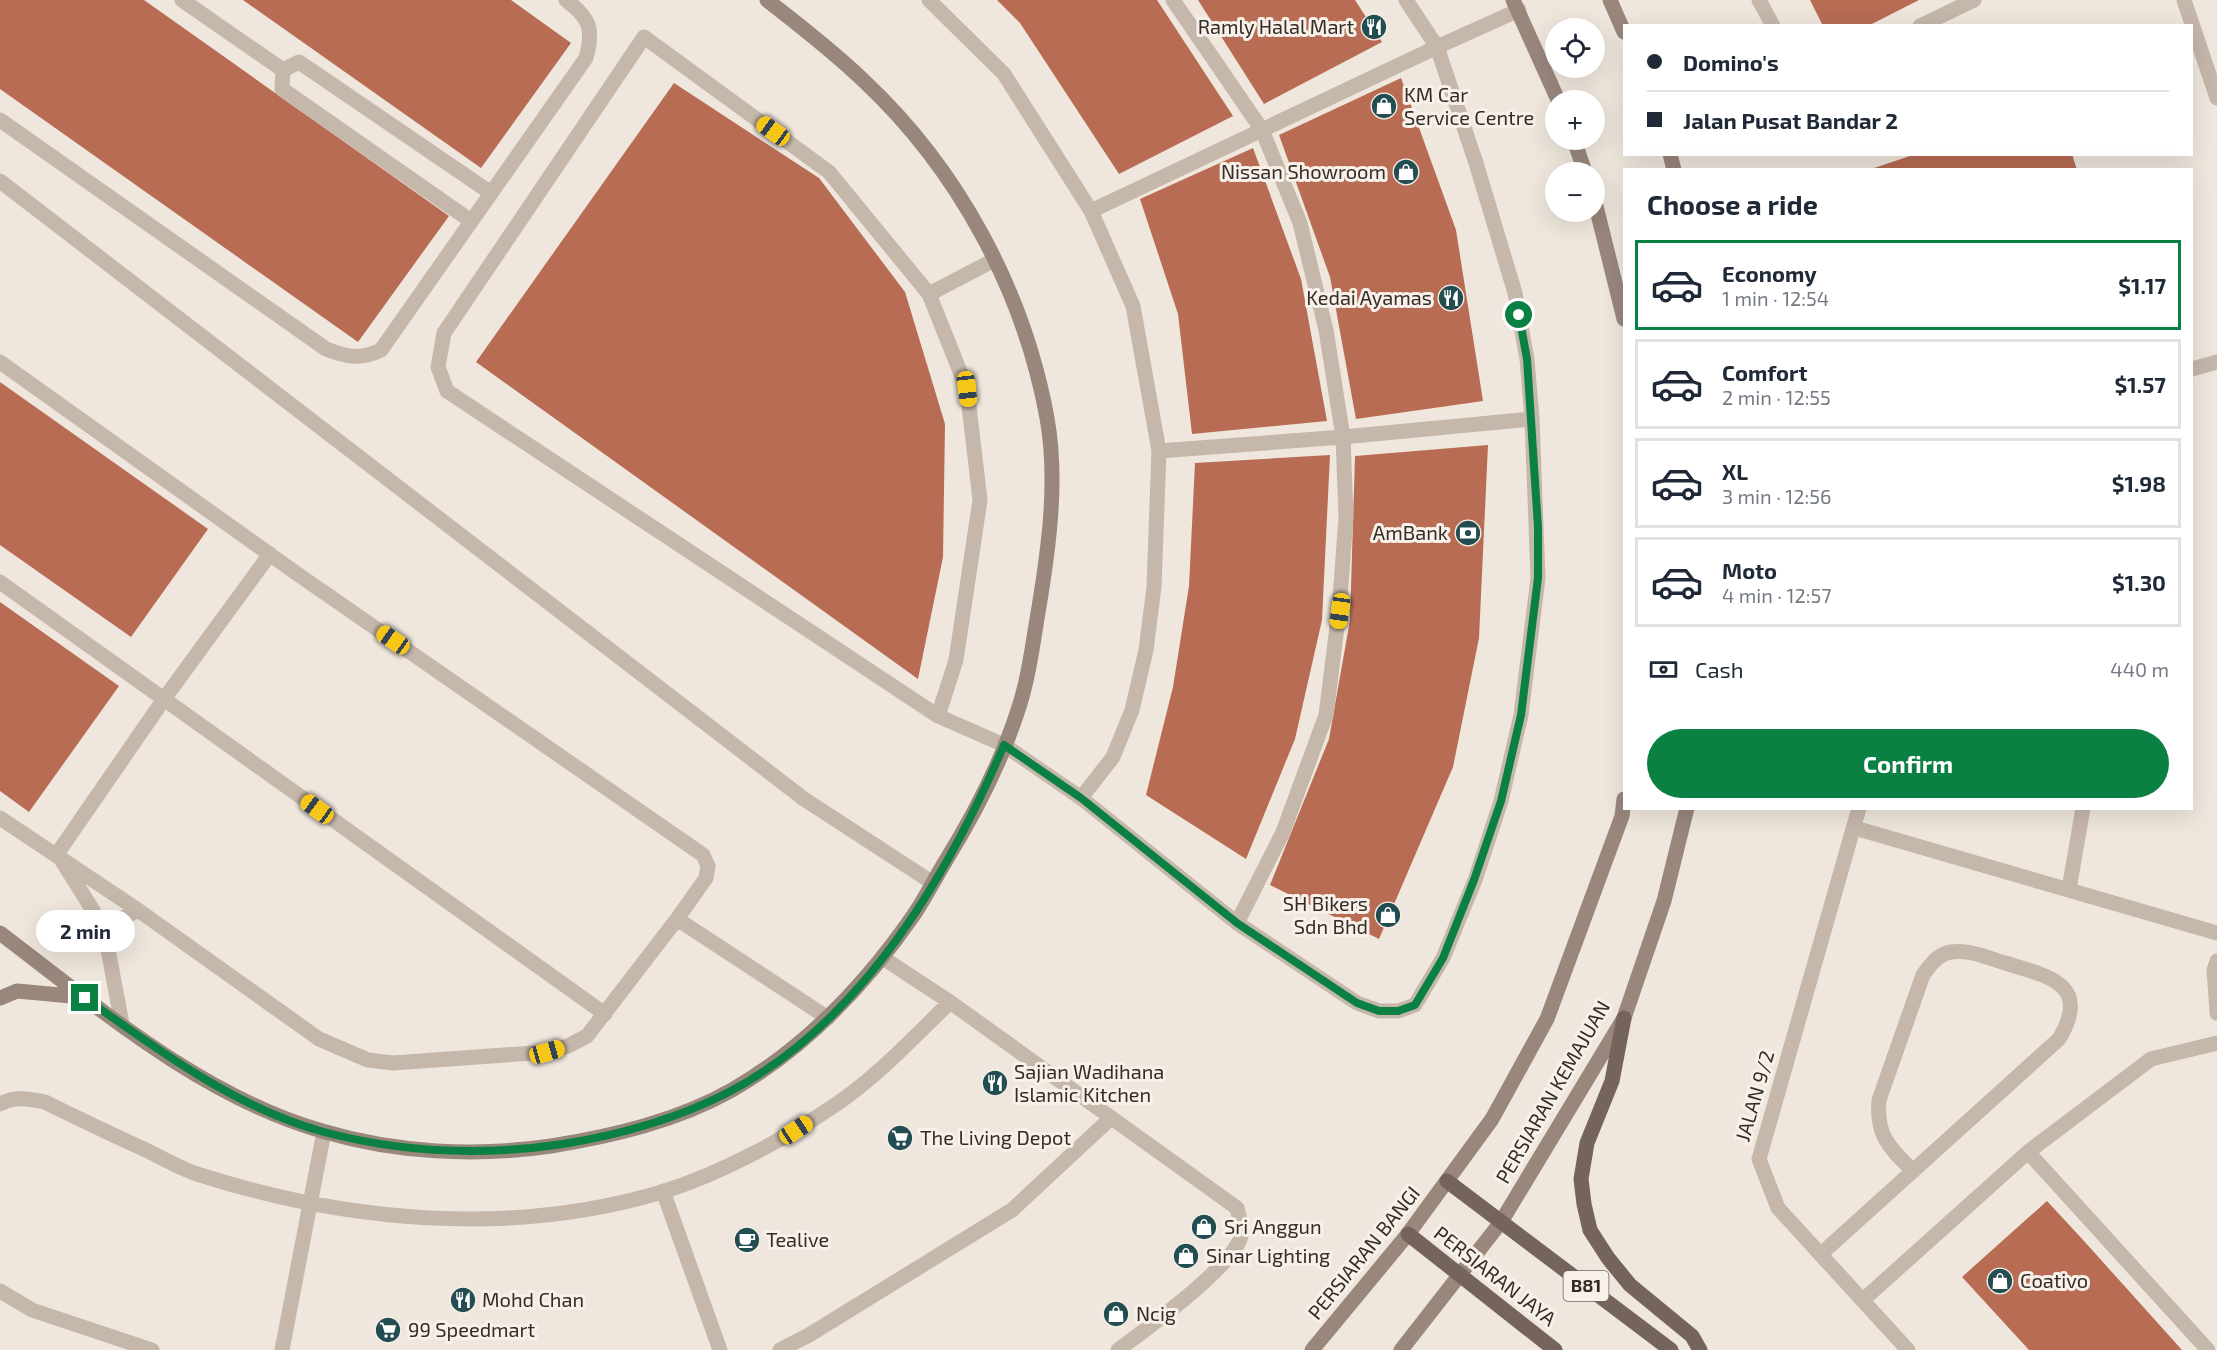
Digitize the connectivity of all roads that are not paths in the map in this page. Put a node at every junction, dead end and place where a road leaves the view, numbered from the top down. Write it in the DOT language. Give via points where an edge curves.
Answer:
graph roads {
  1 [pos="182,0"];
  2 [pos="566,0"];
  3 [pos="767,0"];
  4 [pos="928,0"];
  5 [pos="1173,0"];
  6 [pos="1406,0"];
  7 [pos="1610,0"];
  8 [pos="1759,0"];
  9 [pos="1974,0"];
  10 [pos="2184,0"];
  11 [pos="1516,5"];
  12 [pos="782,6"];
  13 [pos="1772,24"];
  14 [pos="1924,24"];
  15 [pos="2192,24"];
  16 [pos="2193,27"];
  17 [pos="1623,30"];
  18 [pos="1437,47"];
  19 [pos="283,70"];
  20 [pos="1554,90"];
  21 [pos="2217,98"];
  22 [pos="0,120"];
  23 [pos="1262,130"];
  24 [pos="0,182"];
  25 [pos="491,192"];
  26 [pos="1091,211"];
  27 [pos="471,221"];
  28 [pos="1600,222"];
  29 [pos="994,260"];
  30 [pos="929,294"];
  31 [pos="1623,316"];
  32 [pos="0,362"];
  33 [pos="2217,362"];
  34 [pos="2193,369"];
  35 [pos="1532,419"];
  36 [pos="1343,437"];
  37 [pos="1159,451"];
  38 [pos="270,554"];
  39 [pos="0,582"];
  40 [pos="164,699"];
  41 [pos="938,716"];
  42 [pos="1004,745"];
  43 [pos="1081,798"];
  44 [pos="1623,808"];
  45 [pos="1687,810"];
  46 [pos="1859,810"];
  47 [pos="2083,810"];
  48 [pos="0,818"];
  49 [pos="1855,828"];
  50 [pos="57,854"];
  51 [pos="933,883"];
  52 [pos="2069,890"];
  53 [pos="138,910"];
  54 [pos="677,919"];
  55 [pos="1237,923"];
  56 [pos="104,928"];
  57 [pos="0,933"];
  58 [pos="2217,933"];
  59 [pos="883,958"];
  60 [pos="2217,961"];
  61 [pos="0,998"];
  62 [pos="85,998"];
  63 [pos="950,1002"];
  64 [pos="2217,1013"];
  65 [pos="604,1014"];
  66 [pos="828,1018"];
  67 [pos="1624,1018"];
  68 [pos="122,1024"];
  69 [pos="2217,1043"];
  70 [pos="0,1104"];
  71 [pos="1111,1118"];
  72 [pos="324,1132"];
  73 [pos="2028,1152"];
  74 [pos="1913,1171"];
  75 [pos="1447,1181"];
  76 [pos="663,1191"];
  77 [pos="310,1204"];
  78 [pos="1502,1222"];
  79 [pos="1408,1234"];
  80 [pos="1821,1254"];
  81 [pos="1460,1275"];
  82 [pos="0,1291"];
  83 [pos="1863,1300"];
  84 [pos="152,1350"];
  85 [pos="282,1350"];
  86 [pos="720,1350"];
  87 [pos="780,1350"];
  88 [pos="1118,1350"];
  89 [pos="1312,1350"];
  90 [pos="1401,1350"];
  91 [pos="1555,1350"];
  92 [pos="1671,1350"];
  93 [pos="1700,1350"];
  94 [pos="1908,1350"];
  95 [pos="2208,1350"];
  1 -- 19 [label="street"];
  2 -- 25 [label="street" via="583,13 589,25 591,41 586,58"];
  3 -- 12 [label="street"];
  4 -- 26 [label="street" via="1004,74"];
  5 -- 23 [label="street"];
  6 -- 18 [label="street"];
  7 -- 17 [label="street"];
  8 -- 13 [label="street"];
  9 -- 14 [label="street"];
  10 -- 15 [label="street"];
  11 -- 18 [label="street"];
  11 -- 20 [label="street"];
  12 -- 29 [label="street" via="869,85 918,141 961,198"];
  16 -- 21 [label="street"];
  18 -- 23 [label="street"];
  18 -- 35 [label="street" via="1515,293 1527,359"];
  19 -- 25 [label="street" via="299,62"];
  19 -- 27 [label="street" via="282,89"];
  22 -- 27 [label="street" via="326,349 348,357 366,357 381,350"];
  23 -- 26 [label="street"];
  23 -- 36 [label="street" via="1300,223 1326,330"];
  24 -- 51 [label="street" via="804,799"];
  25 -- 27 [label="street"];
  26 -- 37 [label="street" via="1133,306"];
  28 -- 31 [label="street"];
  29 -- 30 [label="street"];
  29 -- 42 [label="street" via="1019,316 1044,408 1052,491 1046,567 1034,639 1019,709"];
  30 -- 41 [label="street" via="967,389 980,500 956,660"];
  30 -- 41 [label="street" via="829,172 644,37 444,333 438,367 447,391"];
  32 -- 38 [label="street"];
  33 -- 34 [label="street"];
  35 -- 36 [label="street"];
  35 -- 55 [label="street" via="1538,578 1521,715 1501,801 1443,958 1415,1005 1398,1011 1379,1011 1357,1003"];
  36 -- 37 [label="street"];
  36 -- 55 [label="street" via="1346,517 1340,611 1326,715 1283,832"];
  37 -- 43 [label="street" via="1154,587 1146,650 1132,710 1113,757"];
  38 -- 40 [label="street"];
  38 -- 54 [label="street" via="704,855 708,866 706,878"];
  39 -- 40 [label="street"];
  40 -- 50 [label="street"];
  40 -- 65 [label="street"];
  41 -- 42 [label="street"];
  42 -- 43 [label="street"];
  42 -- 51 [label="street" via="978,806"];
  43 -- 55 [label="street"];
  44 -- 75 [label="street, PERSIARAN KEMAJUAN" via="1547,1019 1492,1119"];
  45 -- 67 [label="street, PERSIARAN KEMAJUAN" via="1664,901"];
  46 -- 49 [label="street, JALAN 9/2"];
  47 -- 52 [label="street"];
  48 -- 50 [label="street"];
  49 -- 52 [label="street"];
  49 -- 80 [label="street, JALAN 9/2" via="1759,1159 1778,1208"];
  50 -- 53 [label="street"];
  50 -- 56 [label="street"];
  51 -- 59 [label="street"];
  52 -- 58 [label="street"];
  53 -- 56 [label="street"];
  53 -- 65 [label="street" via="319,1039 368,1060 419,1063 547,1052 587,1036"];
  54 -- 65 [label="street"];
  54 -- 66 [label="street"];
  56 -- 68 [label="street"];
  57 -- 62 [label="street"];
  59 -- 63 [label="street"];
  59 -- 66 [label="street"];
  60 -- 64 [label="street"];
  61 -- 62 [label="street" via="17,991"];
  62 -- 68 [label="street"];
  63 -- 71 [label="street"];
  63 -- 76 [label="street" via="838,1104 751,1155"];
  66 -- 72 [label="street" via="766,1069 727,1093 604,1137 516,1151 463,1153"];
  67 -- 78 [label="street, PERSIARAN KEMAJUAN"];
  67 -- 93 [label="main road" via="1612,1081 1587,1143 1581,1179 1584,1204 1590,1230 1608,1258 1630,1285 1692,1336"];
  68 -- 72 [label="street" via="237,1096"];
  69 -- 73 [label="street" via="2151,1059"];
  70 -- 77 [label="street" via="27,1098 45,1102 195,1174"];
  71 -- 87 [label="street" via="1012,1210"];
  71 -- 88 [label="street" via="1237,1208 1241,1235 1236,1249 1181,1303"];
  72 -- 77 [label="street"];
  73 -- 83 [label="street"];
  73 -- 95 [label="street"];
  74 -- 74 [label="street" via="2059,1039 2069,1023 2071,1004 2066,988 2051,977 1966,951 1949,952 1934,960 1923,975 1879,1100 1881,1134"];
  74 -- 80 [label="street"];
  75 -- 78 [label="main road"];
  75 -- 79 [label="street, PERSIARAN BANGI"];
  76 -- 77 [label="street" via="603,1205 508,1219 417,1219"];
  76 -- 86 [label="street"];
  77 -- 85 [label="street"];
  78 -- 81 [label="street"];
  78 -- 92 [label="main road, B81"];
  79 -- 81 [label="main road, PERSIARAN JAYA"];
  79 -- 89 [label="street, PERSIARAN BANGI"];
  80 -- 83 [label="street, JALAN 9/2"];
  81 -- 90 [label="street"];
  81 -- 91 [label="main road, PERSIARAN JAYA"];
  82 -- 84 [label="street" via="32,1310"];
  83 -- 94 [label="street, JALAN 9/2"];
}
